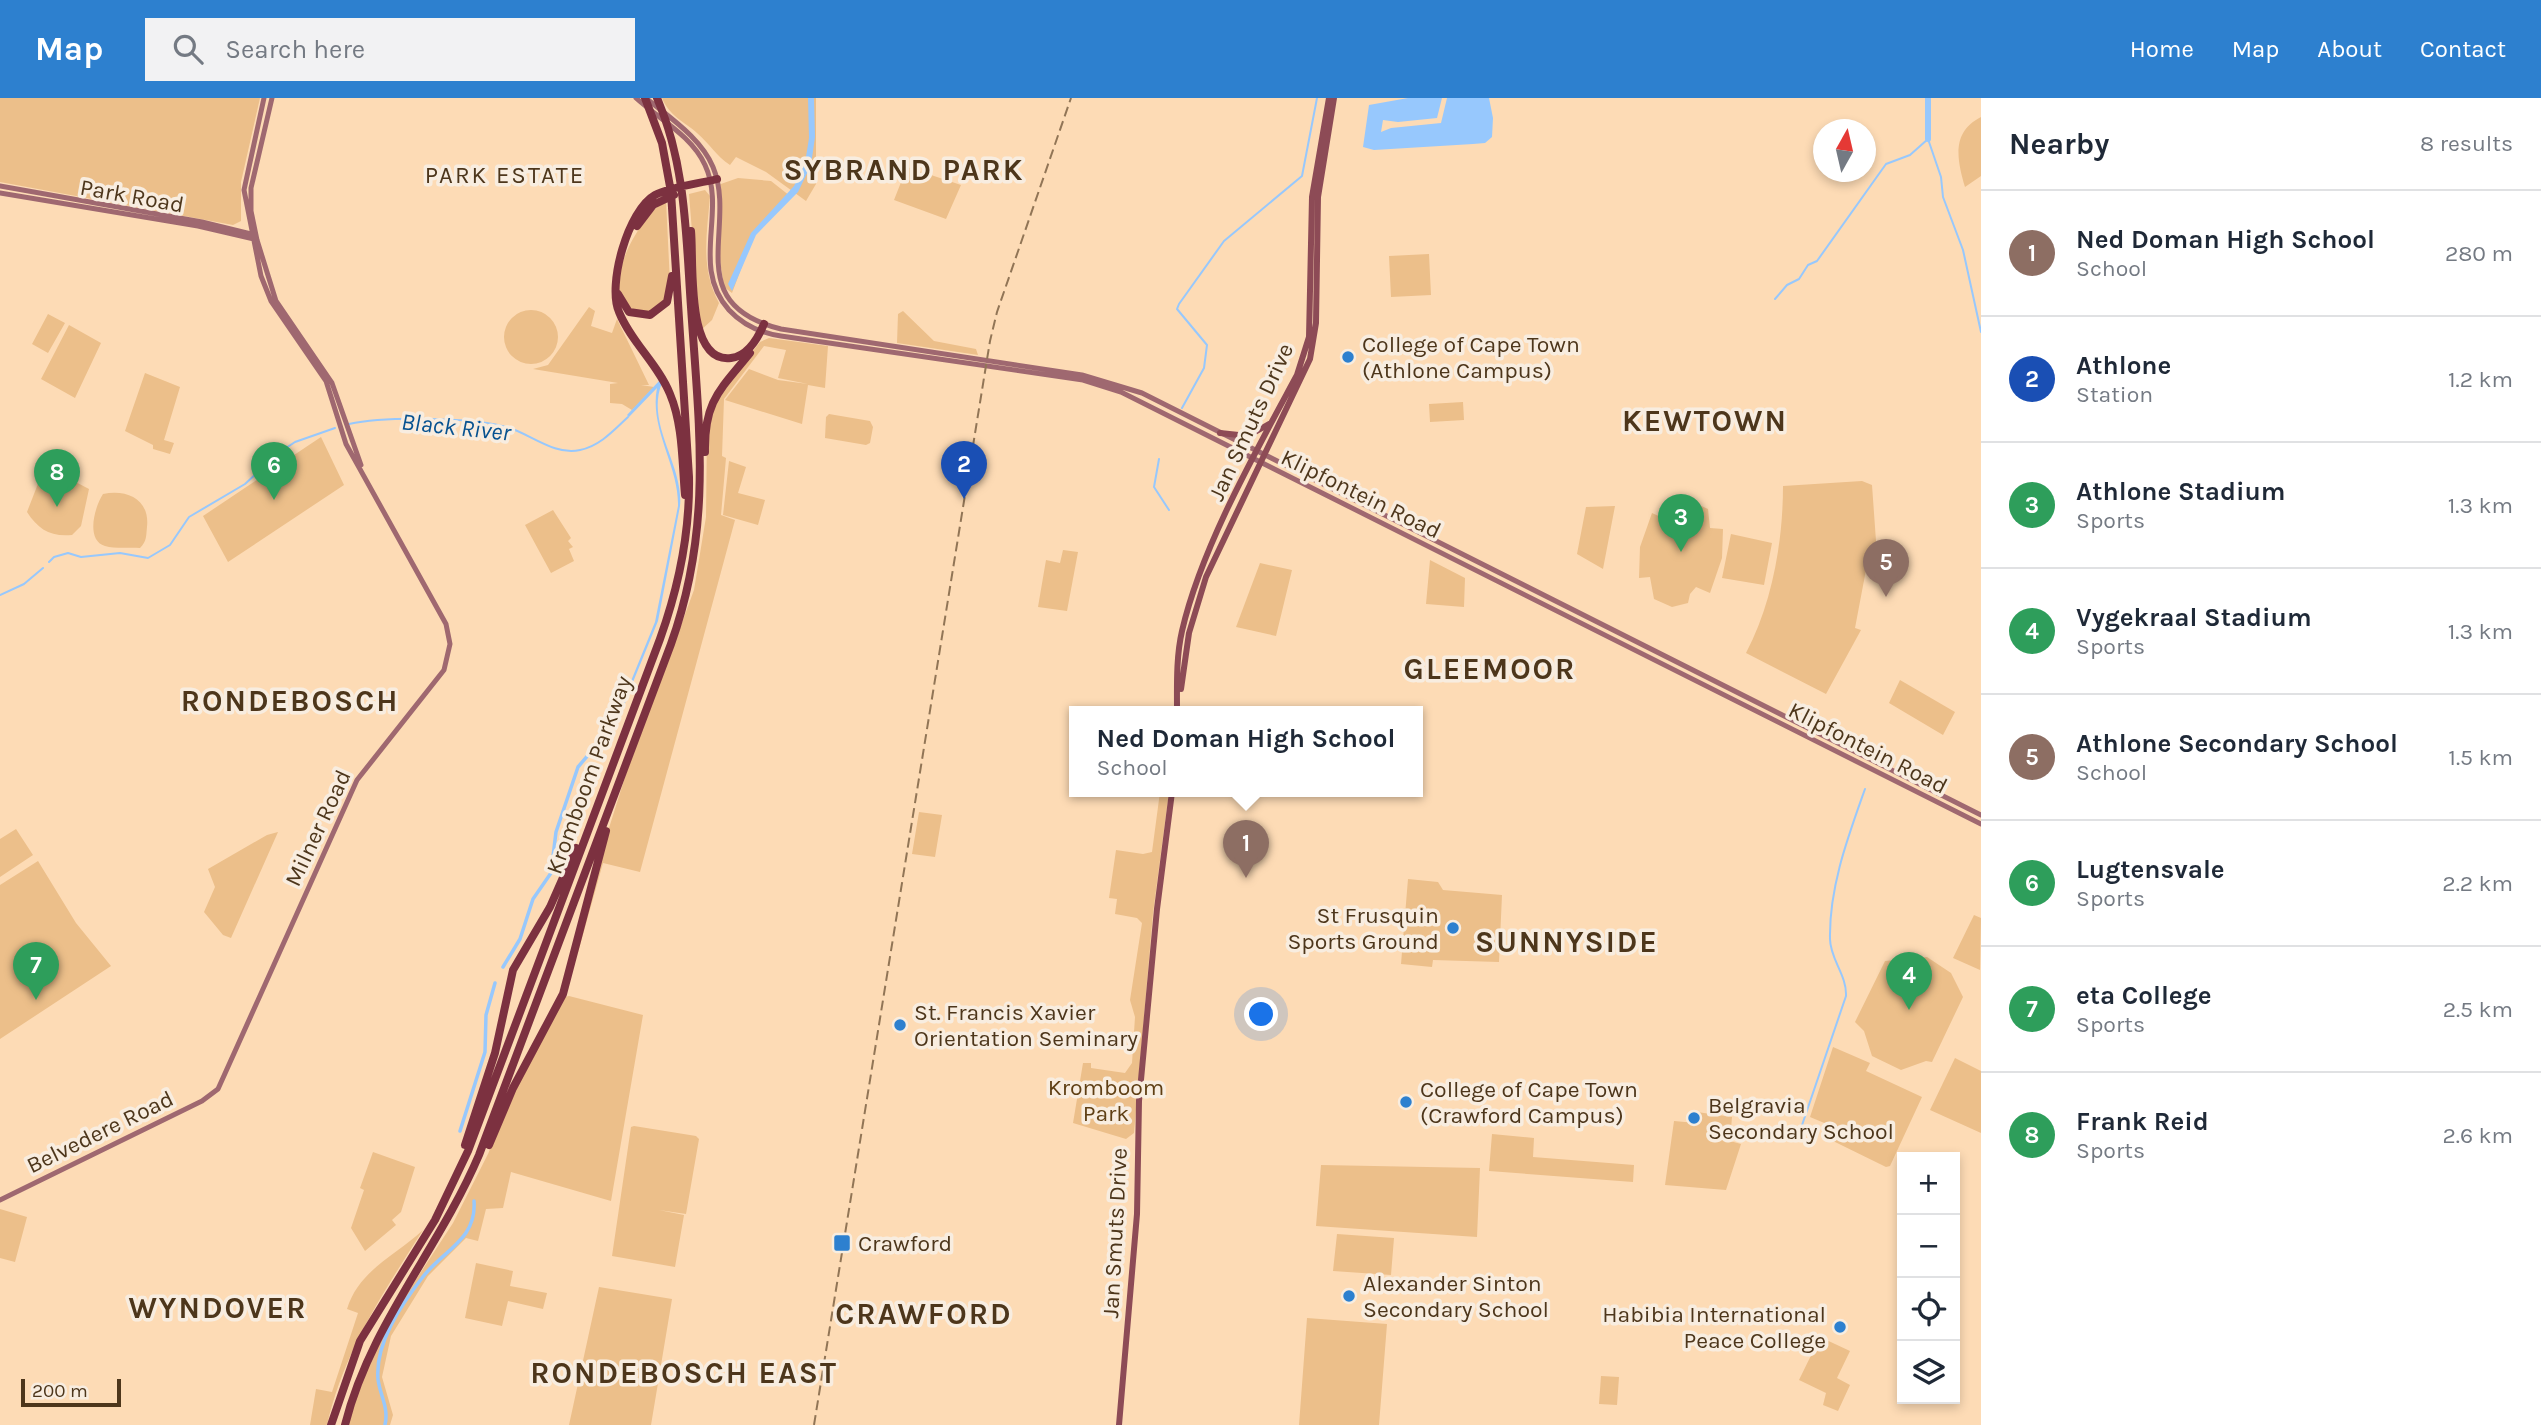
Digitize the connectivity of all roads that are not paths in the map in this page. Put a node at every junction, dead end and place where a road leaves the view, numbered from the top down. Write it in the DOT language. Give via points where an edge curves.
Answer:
graph roads {
  1 [pos="264,98"];
  2 [pos="272,98"];
  3 [pos="636,98"];
  4 [pos="646,98"];
  5 [pos="657,98"];
  6 [pos="1329,98"];
  7 [pos="1334,98"];
  8 [pos="714,183"];
  9 [pos="0,186"];
  10 [pos="0,193"];
  11 [pos="686,205"];
  12 [pos="244,207"];
  13 [pos="671,207"];
  14 [pos="226,227"];
  15 [pos="254,237"];
  16 [pos="764,329"];
  17 [pos="1276,416"];
  18 [pos="1184,419"];
  19 [pos="1220,433"];
  20 [pos="1259,458"];
  21 [pos="683,561"];
  22 [pos="692,572"];
  23 [pos="1179,706"];
  24 [pos="633,745"];
  25 [pos="613,766"];
  26 [pos="1171,797"];
  27 [pos="1981,816"];
  28 [pos="1981,824"];
  29 [pos="214,1093"];
  30 [pos="454,1183"];
  31 [pos="0,1200"];
  32 [pos="441,1233"];
  33 [pos="331,1425"];
  34 [pos="345,1425"];
  35 [pos="1119,1425"];
  1 -- 12 [label="main road, Milner Road" via="245,181"];
  2 -- 15 [label="main road, Milner Road" via="251,188"];
  3 -- 8 [label="main road" via="690,144"];
  4 -- 8 [label="main road, Klipfontein Road" via="700,145"];
  4 -- 13 [label="highway" via="665,155"];
  5 -- 11 [label="highway, Kromboom Parkway" via="682,176"];
  6 -- 17 [label="main road, Jan Smuts Drive" via="1312,197 1309,337"];
  7 -- 20 [label="main road, Jan Smuts Drive" via="1318,197 1313,348 1304,376"];
  8 -- 13 [label="highway" via="661,200 640,219 617,284 622,305 639,316 655,313 669,298"];
  8 -- 16 [label="main road, Klipfontein Road" via="709,258 713,284 730,311"];
  8 -- 21 [label="highway" via="665,191 645,204 615,273 621,317 660,373 674,404 685,507"];
  9 -- 14 [label="main road, Park Road"];
  10 -- 15 [label="main road, Park Road"];
  11 -- 16 [label="highway" via="697,326 704,346 717,357 735,358"];
  11 -- 22 [label="highway, Kromboom Parkway" via="701,468 701,513"];
  12 -- 14 [label="main road" via="243,225"];
  12 -- 15 [label="main road, Milner Road"];
  13 -- 21 [label="highway, Kromboom Parkway" via="690,477"];
  14 -- 15 [label="main road, Park Road"];
  15 -- 29 [label="main road, Milner Road" via="270,288 332,383 367,481 446,624 450,644 439,678 357,780 227,1074"];
  16 -- 18 [label="main road, Klipfontein Road" via="1105,380 1142,393"];
  16 -- 22 [label="highway" via="707,414 704,522"];
  17 -- 19 [label="main road" via="1253,435"];
  17 -- 20 [label="main road, Jan Smuts Drive"];
  18 -- 19 [label="main road, Klipfontein Road"];
  18 -- 20 [label="main road, Klipfontein Road"];
  19 -- 20 [label="main road, Klipfontein Road"];
  20 -- 23 [label="main road, Jan Smuts Drive" via="1200,592"];
  20 -- 27 [label="main road, Klipfontein Road"];
  20 -- 28 [label="main road, Klipfontein Road"];
  21 -- 25 [label="highway, Kromboom Parkway" via="667,620"];
  22 -- 24 [label="highway, Kromboom Parkway"];
  24 -- 32 [label="highway, Kromboom Parkway" via="482,1148"];
  24 -- 32 [label="highway" via="590,884 562,997 513,1088 466,1196"];
  25 -- 30 [label="highway, Kromboom Parkway"];
  25 -- 30 [label="highway" via="560,888 513,970 495,1053"];
  26 -- 35 [label="main road, Jan Smuts Drive" via="1139,1101 1137,1214"];
  29 -- 31 [label="main road, Belvedere Road"];
  30 -- 33 [label="highway, Kromboom Parkway" via="360,1340"];
  32 -- 34 [label="highway, Kromboom Parkway" via="372,1346"];
}
